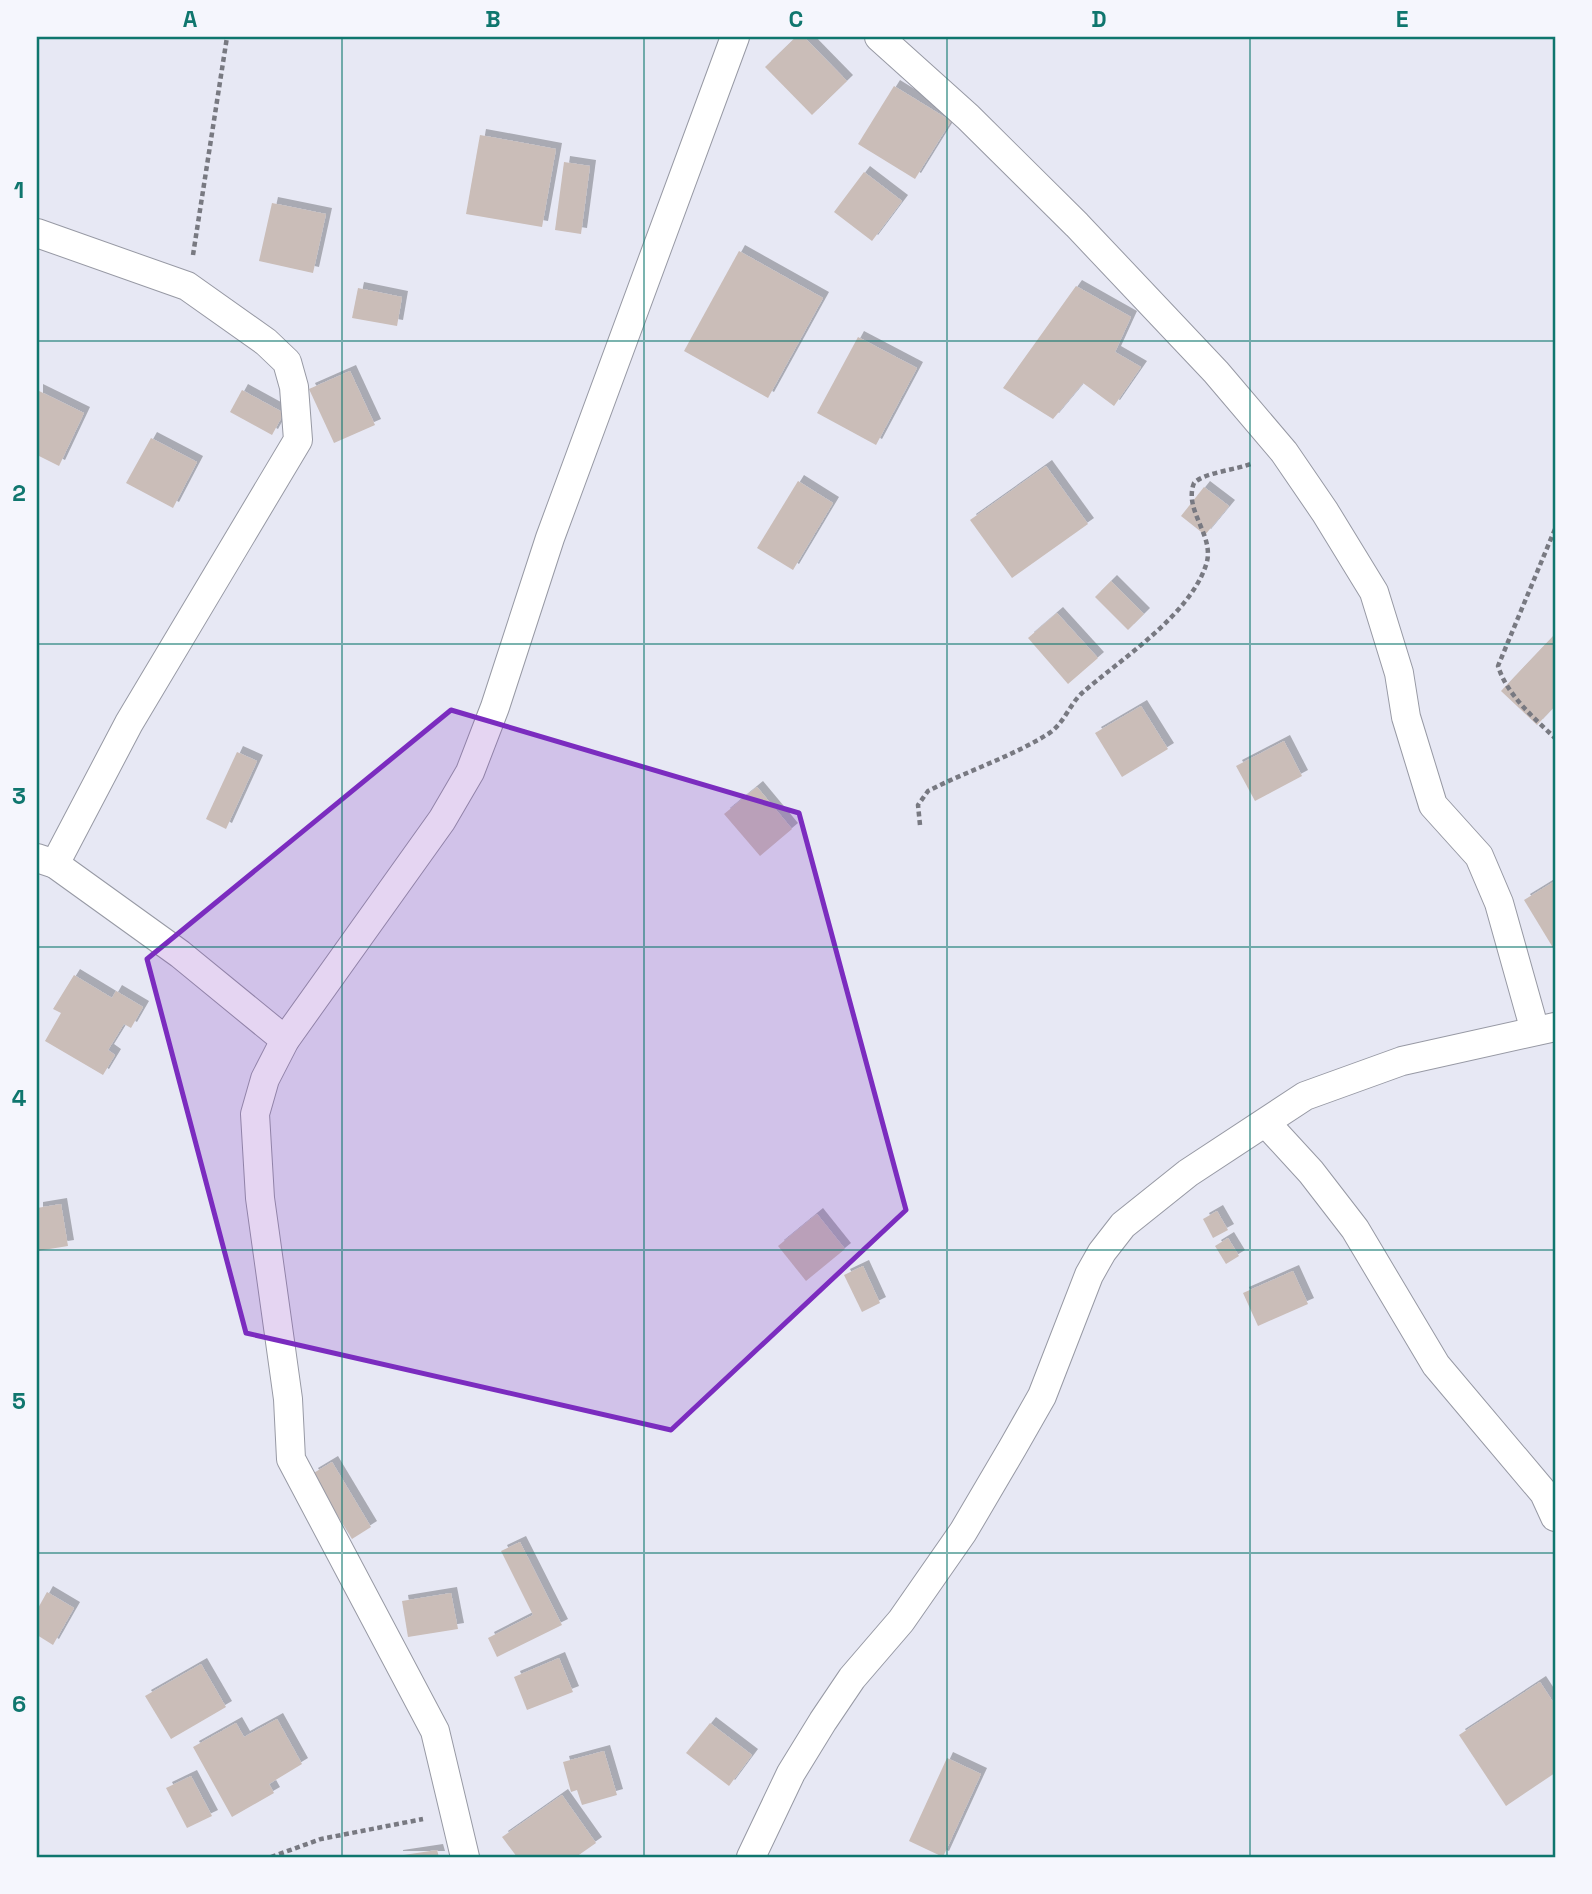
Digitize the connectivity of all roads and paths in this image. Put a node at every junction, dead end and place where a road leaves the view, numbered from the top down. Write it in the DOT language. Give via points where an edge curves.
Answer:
graph roads {
  1 [pos="227,37"];
  2 [pos="735,37"];
  3 [pos="879,37"];
  4 [pos="37,233"];
  5 [pos="187,286"];
  6 [pos="1284,452"];
  7 [pos="1555,529"];
  8 [pos="1555,738"];
  9 [pos="920,825"];
  10 [pos="46,861"];
  11 [pos="1545,1029"];
  12 [pos="285,1040"];
  13 [pos="1266,1123"];
  14 [pos="1555,1517"];
  15 [pos="455,1812"];
  16 [pos="271,1857"];
  17 [pos="465,1857"];
  18 [pos="751,1857"];
  1 -- 5 [label="path"];
  2 -- 12 [label="street" via="550,538 470,772 442,820"];
  3 -- 6 [label="street" via="1077,225 1216,372"];
  4 -- 5 [label="street"];
  5 -- 10 [label="street" via="287,362 298,439"];
  6 -- 9 [label="path" via="1198,479 1191,499 1205,535 1208,562 1170,618 1080,695 1049,733 928,791 918,805"];
  6 -- 11 [label="street" via="1374,592 1433,805 1479,856"];
  7 -- 8 [label="path" via="1498,666 1512,693"];
  10 -- 12 [label="street" via="180,954"];
  11 -- 13 [label="street" via="1426,1055 1357,1076 1305,1096"];
  12 -- 15 [label="street" via="265,1079 256,1114 260,1198 288,1399 291,1459 435,1731"];
  13 -- 14 [label="street" via="1355,1229 1436,1365 1544,1493"];
  13 -- 18 [label="street" via="1152,1200 1102,1252 1079,1297 1042,1396 1013,1447 901,1621 852,1678 823,1721 791,1773"];
  15 -- 16 [label="path" via="321,1839"];
  15 -- 17 [label="street"];
}
